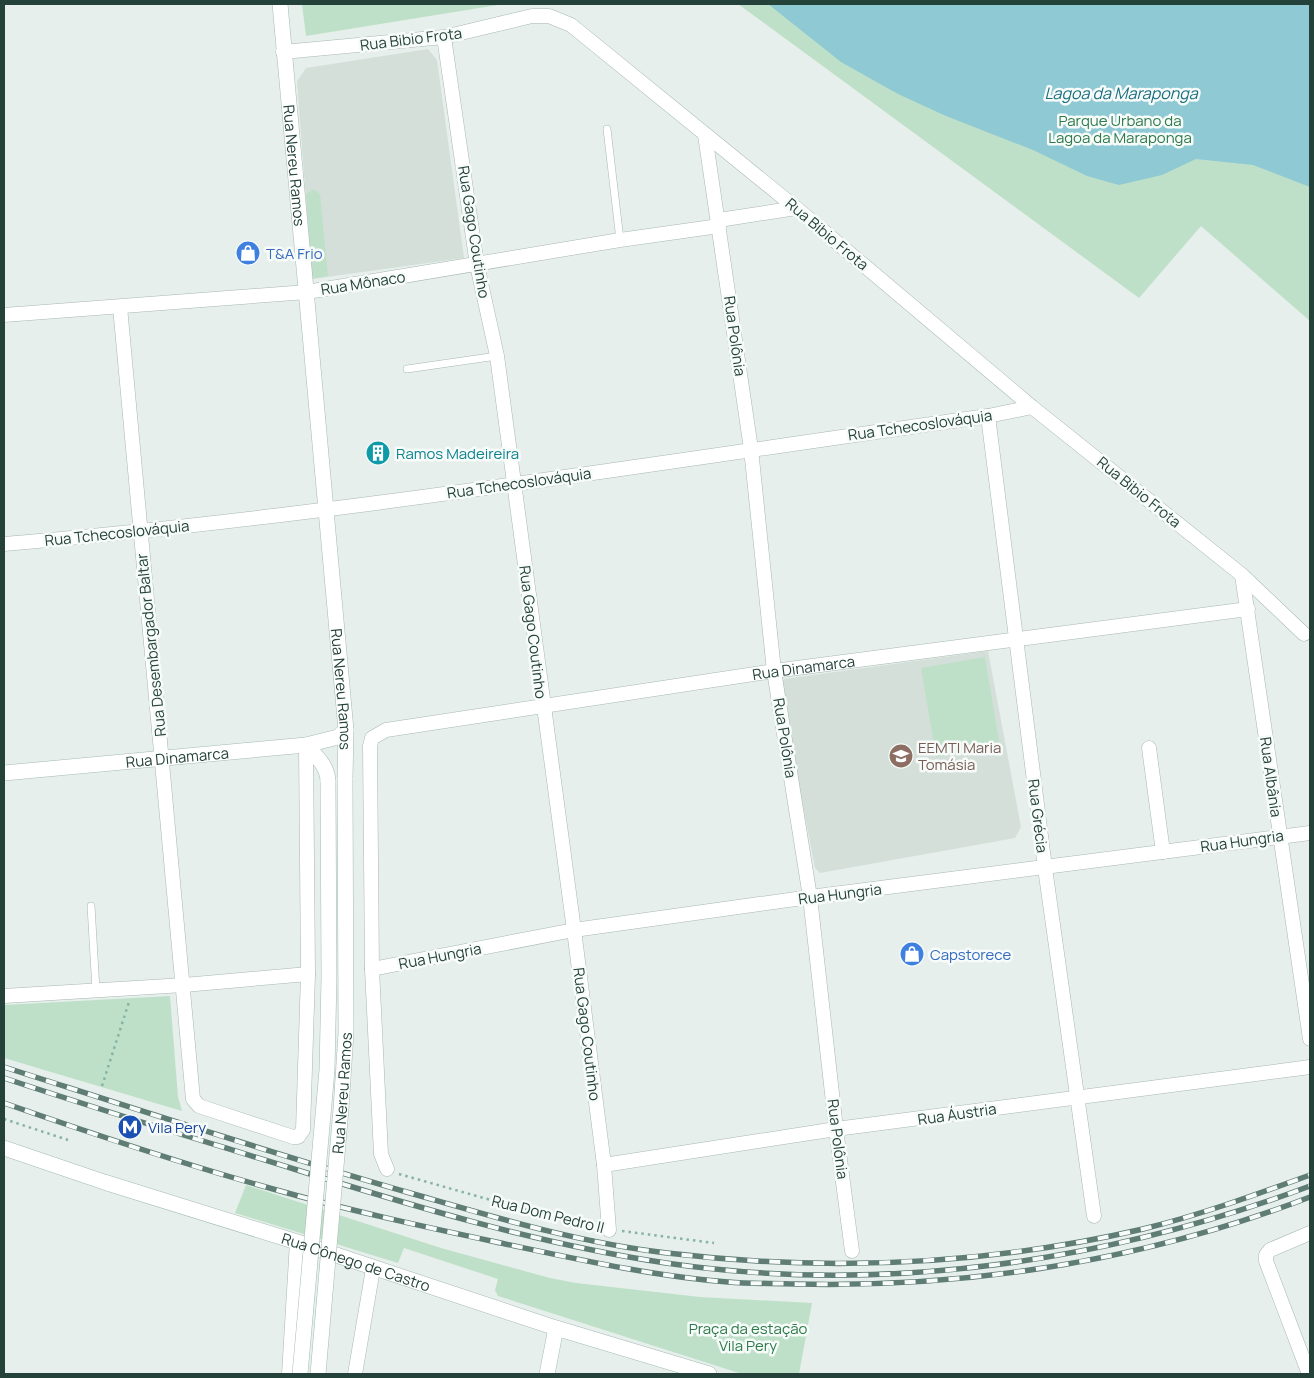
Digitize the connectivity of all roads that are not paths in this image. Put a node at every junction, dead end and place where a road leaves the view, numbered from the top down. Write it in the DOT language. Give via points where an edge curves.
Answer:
graph roads {
  1 [pos="280,4"];
  2 [pos="444,37"];
  3 [pos="283,52"];
  4 [pos="606,129"];
  5 [pos="706,135"];
  6 [pos="796,208"];
  7 [pos="719,223"];
  8 [pos="620,240"];
  9 [pos="477,265"];
  10 [pos="307,292"];
  11 [pos="120,307"];
  12 [pos="4,315"];
  13 [pos="497,356"];
  14 [pos="407,369"];
  15 [pos="1032,407"];
  16 [pos="988,416"];
  17 [pos="751,449"];
  18 [pos="514,484"];
  19 [pos="326,510"];
  20 [pos="140,532"];
  21 [pos="4,544"];
  22 [pos="1242,575"];
  23 [pos="1248,609"];
  24 [pos="1304,634"];
  25 [pos="1016,639"];
  26 [pos="774,671"];
  27 [pos="543,707"];
  28 [pos="346,730"];
  29 [pos="306,745"];
  30 [pos="370,746"];
  31 [pos="1150,748"];
  32 [pos="162,758"];
  33 [pos="4,773"];
  34 [pos="1310,833"];
  35 [pos="1279,836"];
  36 [pos="1163,852"];
  37 [pos="1045,868"];
  38 [pos="810,897"];
  39 [pos="91,906"];
  40 [pos="574,930"];
  41 [pos="372,970"];
  42 [pos="308,974"];
  43 [pos="184,985"];
  44 [pos="96,990"];
  45 [pos="4,996"];
  46 [pos="1310,1039"];
  47 [pos="1310,1067"];
  48 [pos="1075,1098"];
  49 [pos="836,1130"];
  50 [pos="4,1148"];
  51 [pos="604,1165"];
  52 [pos="387,1168"];
  53 [pos="1094,1216"];
  54 [pos="609,1230"];
  55 [pos="1310,1233"];
  56 [pos="297,1242"];
  57 [pos="852,1251"];
  58 [pos="373,1269"];
  59 [pos="556,1328"];
  60 [pos="289,1374"];
  61 [pos="300,1374"];
  62 [pos="318,1374"];
  63 [pos="355,1374"];
  64 [pos="547,1374"];
  65 [pos="708,1374"];
  66 [pos="1309,1374"];
  1 -- 3 [label="street, Rua Nereu Ramos"];
  2 -- 3 [label="street, Rua Bibio Frota"];
  2 -- 5 [label="street, Rua Bibio Frota" via="532,16 559,19 571,25"];
  2 -- 9 [label="street, Rua Gago Coutinho"];
  3 -- 10 [label="street, Rua Nereu Ramos"];
  4 -- 8 [label="lane"];
  5 -- 6 [label="street, Rua Bibio Frota"];
  5 -- 7 [label="street, Rua Polônia"];
  6 -- 7 [label="street, Rua Mônaco"];
  6 -- 15 [label="street, Rua Bibio Frota"];
  7 -- 8 [label="street, Rua Mônaco"];
  7 -- 17 [label="street, Rua Polônia"];
  8 -- 9 [label="street, Rua Mônaco"];
  9 -- 10 [label="street, Rua Mônaco"];
  9 -- 13 [label="street, Rua Gago Coutinho"];
  10 -- 11 [label="street, Rua Mônaco"];
  10 -- 19 [label="street, Rua Nereu Ramos"];
  11 -- 12 [label="street, Rua Mônaco"];
  11 -- 20 [label="street, Rua Desembargador Baltar"];
  13 -- 14 [label="lane"];
  13 -- 18 [label="street, Rua Gago Coutinho"];
  15 -- 16 [label="street, Rua Tchecoslováquia"];
  15 -- 22 [label="street, Rua Bibio Frota"];
  16 -- 17 [label="street, Rua Tchecoslováquia"];
  16 -- 25 [label="street, Rua Grécia"];
  17 -- 18 [label="street, Rua Tchecoslováquia"];
  17 -- 26 [label="street, Rua Polônia"];
  18 -- 19 [label="street, Rua Tchecoslováquia"];
  18 -- 27 [label="street, Rua Gago Coutinho"];
  19 -- 20 [label="street, Rua Tchecoslováquia"];
  19 -- 28 [label="street, Rua Nereu Ramos"];
  20 -- 21 [label="street, Rua Tchecoslováquia"];
  20 -- 32 [label="street, Rua Desembargador Baltar"];
  22 -- 23 [label="street, Rua Albânia"];
  22 -- 24 [label="street, Rua Bibio Frota"];
  23 -- 25 [label="street, Rua Dinamarca"];
  23 -- 35 [label="street, Rua Albânia"];
  25 -- 26 [label="street, Rua Dinamarca"];
  25 -- 37 [label="street, Rua Grécia"];
  26 -- 27 [label="street, Rua Dinamarca"];
  26 -- 38 [label="street, Rua Polônia"];
  27 -- 30 [label="street, Rua Dinamarca" via="386,730 377,733"];
  27 -- 40 [label="street, Rua Gago Coutinho"];
  28 -- 29 [label="street, Rua Dinamarca" via="338,737"];
  28 -- 62 [label="street, Rua Nereu Ramos, bridge" via="346,1033"];
  29 -- 32 [label="street, Rua Dinamarca"];
  29 -- 42 [label="street"];
  29 -- 61 [label="street, Rua Nereu Ramos, bridge" via="321,761 328,782 329,978 327,1070"];
  30 -- 41 [label="street, Rua Nereu Ramos"];
  31 -- 36 [label="street"];
  32 -- 33 [label="street, Rua Dinamarca"];
  32 -- 43 [label="street, Rua Desembargador Baltar"];
  34 -- 35 [label="street, Rua Hungria"];
  35 -- 36 [label="street, Rua Hungria"];
  35 -- 46 [label="street, Rua Albânia"];
  36 -- 37 [label="street, Rua Hungria"];
  37 -- 38 [label="street, Rua Hungria"];
  37 -- 48 [label="street, Rua Grécia"];
  38 -- 40 [label="street, Rua Hungria"];
  38 -- 49 [label="street, Rua Polônia"];
  39 -- 44 [label="lane"];
  40 -- 41 [label="street, Rua Hungria"];
  40 -- 51 [label="street, Rua Gago Coutinho"];
  41 -- 52 [label="street, Rua Nereu Ramos" via="381,1154"];
  42 -- 43 [label="street"];
  42 -- 43 [label="street, Rua Desembargador Baltar" via="303,1130 298,1137 198,1106 194,1102"];
  43 -- 44 [label="street"];
  44 -- 45 [label="street"];
  47 -- 48 [label="street, Rua Áustria"];
  48 -- 49 [label="street, Rua Áustria"];
  48 -- 53 [label="street, Rua Grécia"];
  49 -- 51 [label="street, Rua Áustria"];
  49 -- 57 [label="street, Rua Polônia"];
  50 -- 56 [label="street, Rua Cônego de Castro"];
  51 -- 54 [label="street, Rua Gago Coutinho"];
  55 -- 66 [label="street" via="1270,1250 1266,1255 1266,1267"];
  56 -- 58 [label="street, Rua Cônego de Castro"];
  56 -- 60 [label="street"];
  58 -- 59 [label="street, Rua Cônego de Castro"];
  58 -- 63 [label="street"];
  59 -- 64 [label="street"];
  59 -- 65 [label="street, Rua Cônego de Castro"];
}
